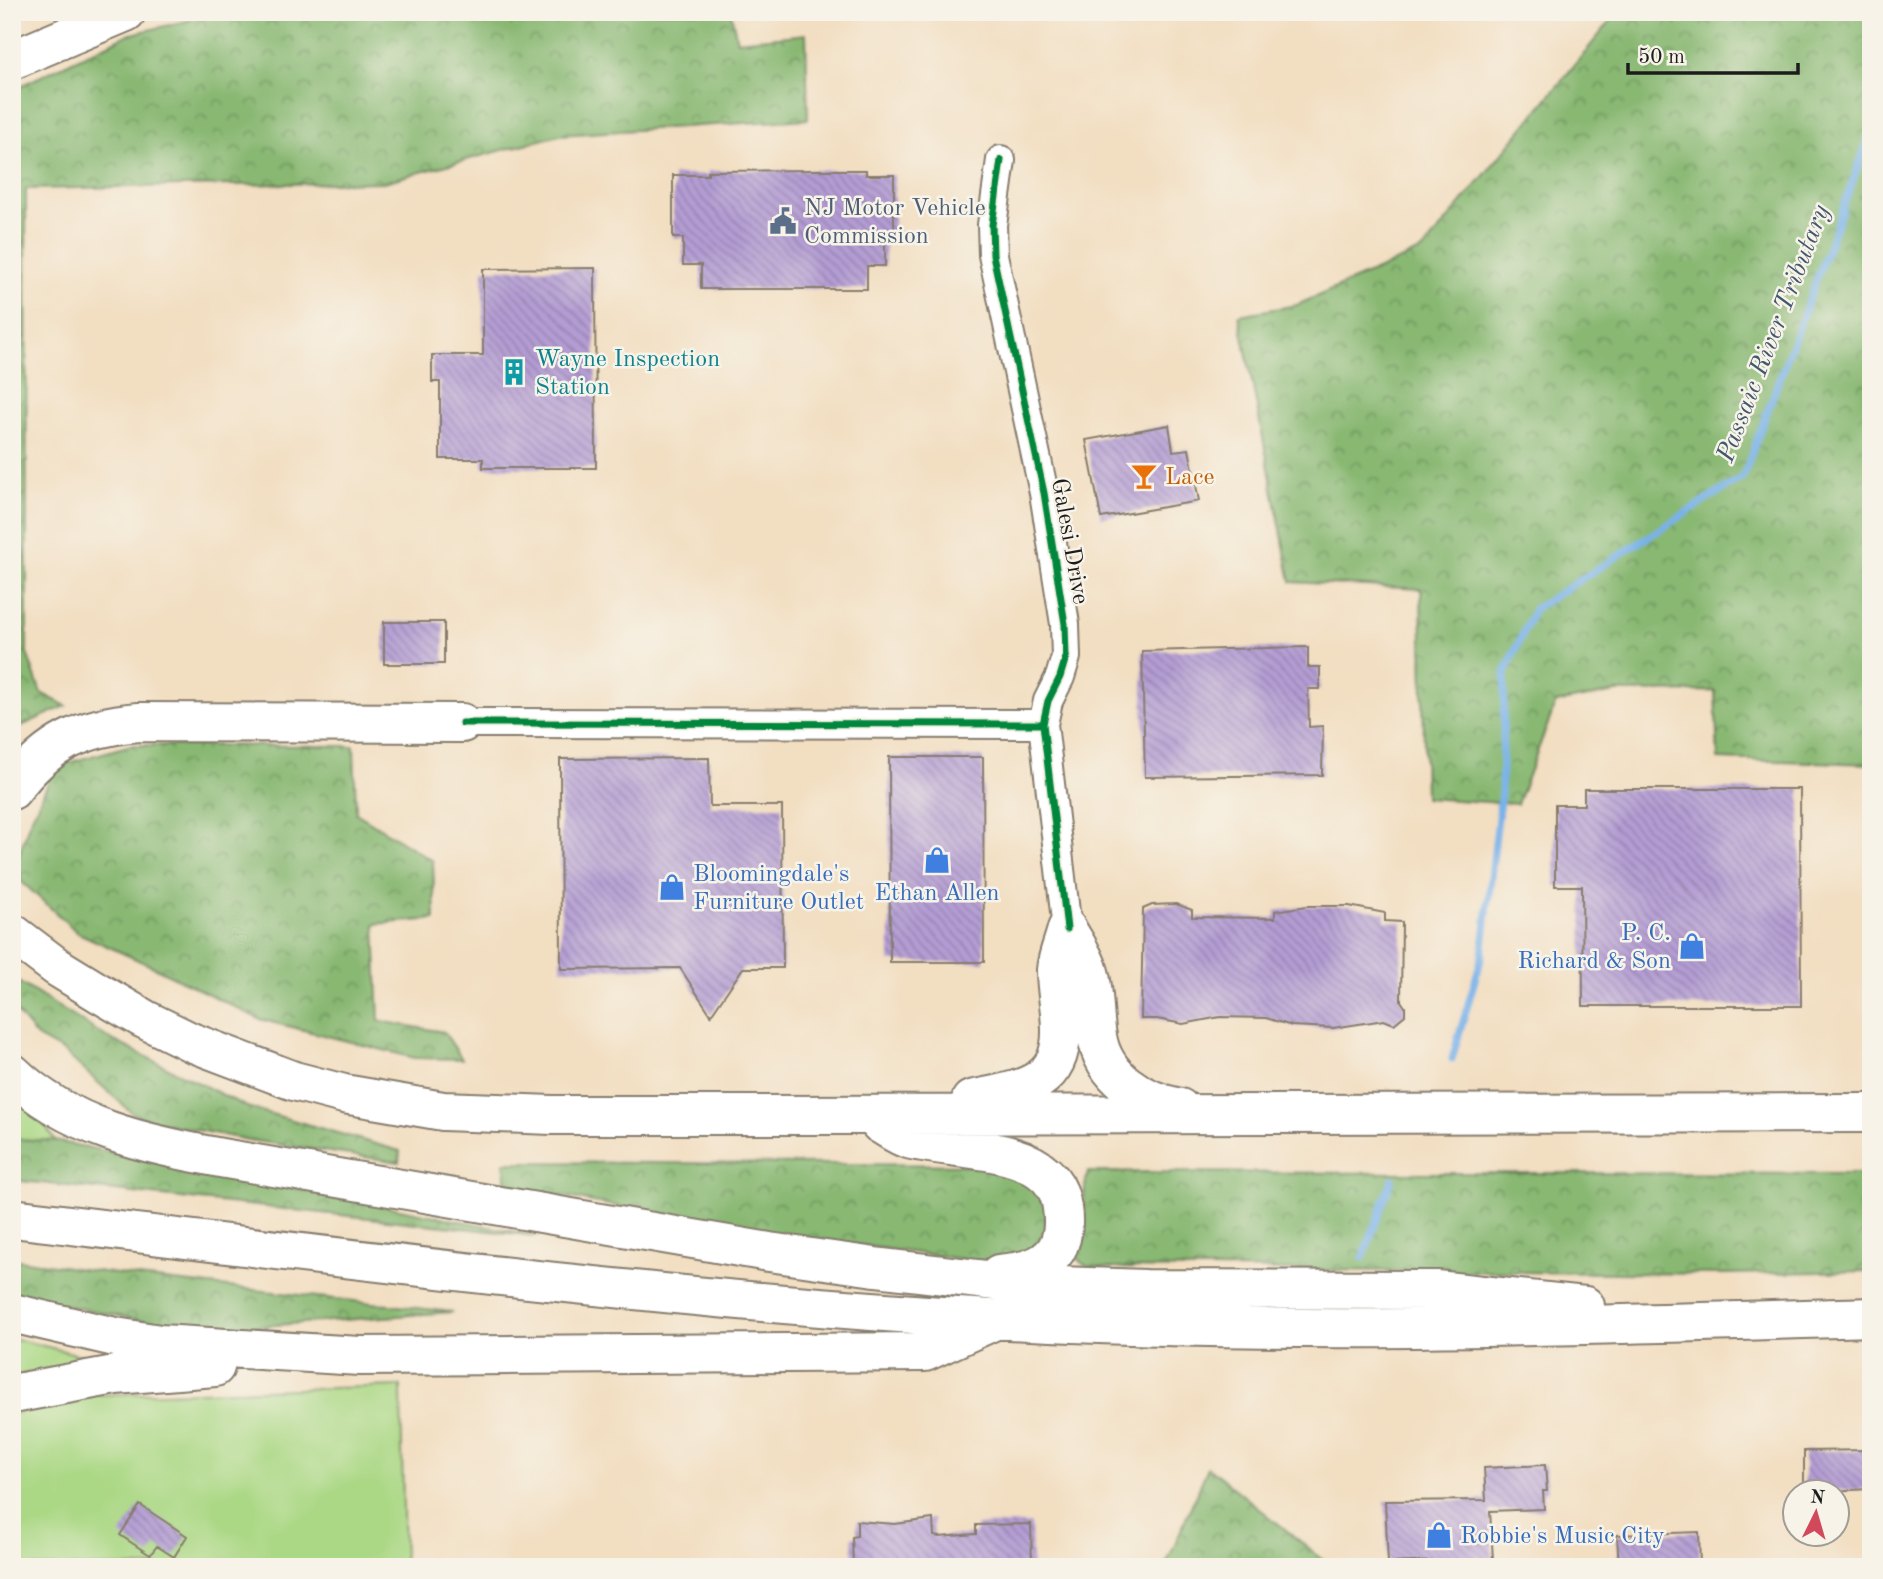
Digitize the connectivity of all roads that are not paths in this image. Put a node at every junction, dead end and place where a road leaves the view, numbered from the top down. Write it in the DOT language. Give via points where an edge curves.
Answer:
graph roads {
  1 [pos="63,12"];
  2 [pos="126,12"];
  3 [pos="12,31"];
  4 [pos="12,60"];
  5 [pos="1001,160"];
  6 [pos="462,723"];
  7 [pos="1043,724"];
  8 [pos="12,790"];
  9 [pos="1067,929"];
  10 [pos="12,930"];
  11 [pos="12,1073"];
  12 [pos="1871,1112"];
  13 [pos="863,1115"];
  14 [pos="906,1115"];
  15 [pos="1220,1116"];
  16 [pos="12,1218"];
  17 [pos="976,1277"];
  18 [pos="12,1313"];
  19 [pos="1871,1317"];
  20 [pos="997,1320"];
  21 [pos="1723,1322"];
  22 [pos="360,1356"];
  23 [pos="12,1394"];
  1 -- 3 [label="highway"];
  2 -- 4 [label="highway"];
  5 -- 7 [label="street, Galesi Drive" via="992,225 993,255 1044,493 1066,624 1066,657"];
  6 -- 7 [label="street"];
  6 -- 8 [label="highway" via="110,724 61,743 41,757"];
  7 -- 9 [label="street, Galesi Drive"];
  9 -- 14 [label="highway" via="1056,969 1060,1046 1056,1064 1046,1076 1015,1090"];
  9 -- 15 [label="highway" via="1089,971 1097,1038 1109,1067 1148,1100"];
  10 -- 13 [label="highway" via="57,967 144,1019 212,1051 294,1081 394,1104 529,1114"];
  11 -- 17 [label="highway" via="52,1105 80,1120 183,1151 769,1252"];
  12 -- 15 [label="highway"];
  13 -- 14 [label="highway"];
  13 -- 17 [label="highway" via="907,1139 1025,1162 1042,1171 1054,1185 1064,1218 1055,1250 1026,1271"];
  14 -- 15 [label="highway"];
  16 -- 20 [label="highway" via="569,1285"];
  17 -- 21 [label="highway" via="1099,1288 1436,1290"];
  18 -- 22 [label="highway" via="160,1343"];
  19 -- 21 [label="highway"];
  20 -- 21 [label="highway" via="1442,1329"];
  20 -- 22 [label="highway" via="925,1352"];
  22 -- 23 [label="highway" via="115,1375"];
}
